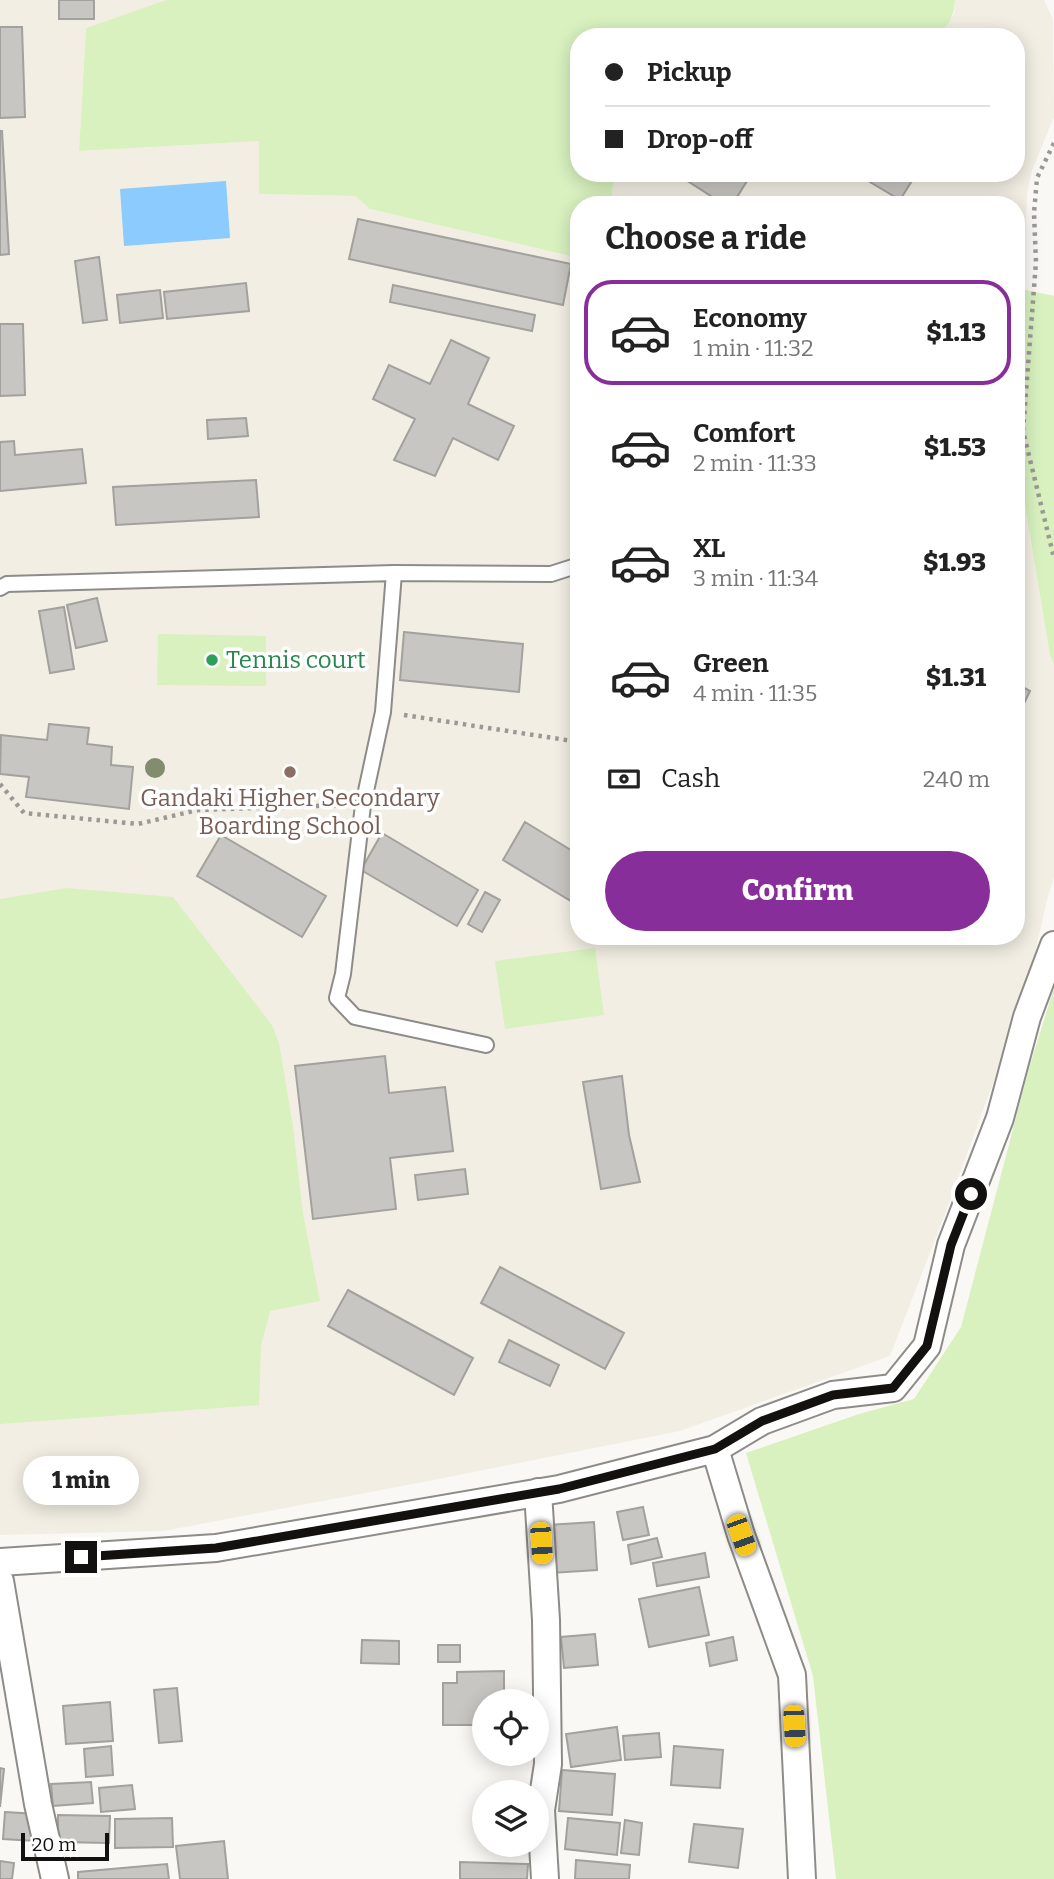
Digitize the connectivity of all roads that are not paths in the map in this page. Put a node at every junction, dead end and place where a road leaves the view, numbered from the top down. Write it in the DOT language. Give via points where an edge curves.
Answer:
graph roads {
  1 [pos="570,568"];
  2 [pos="394,573"];
  3 [pos="0,588"];
  4 [pos="1054,945"];
  5 [pos="486,1045"];
  6 [pos="715,1449"];
  7 [pos="538,1492"];
  8 [pos="0,1562"];
  9 [pos="0,1581"];
  10 [pos="55,1879"];
  11 [pos="545,1879"];
  12 [pos="802,1879"];
  1 -- 2 [label="lane" via="551,574"];
  2 -- 3 [label="lane" via="7,584"];
  2 -- 5 [label="lane" via="383,712 363,805 337,998 355,1017"];
  4 -- 6 [label="street" via="1027,1017 1000,1118 951,1245 927,1346 893,1388 833,1395 762,1421"];
  6 -- 7 [label="street"];
  6 -- 12 [label="street" via="792,1675"];
  7 -- 8 [label="street" via="216,1548"];
  7 -- 11 [label="street" via="546,1633 548,1764 541,1811"];
  9 -- 10 [label="street"];
}
